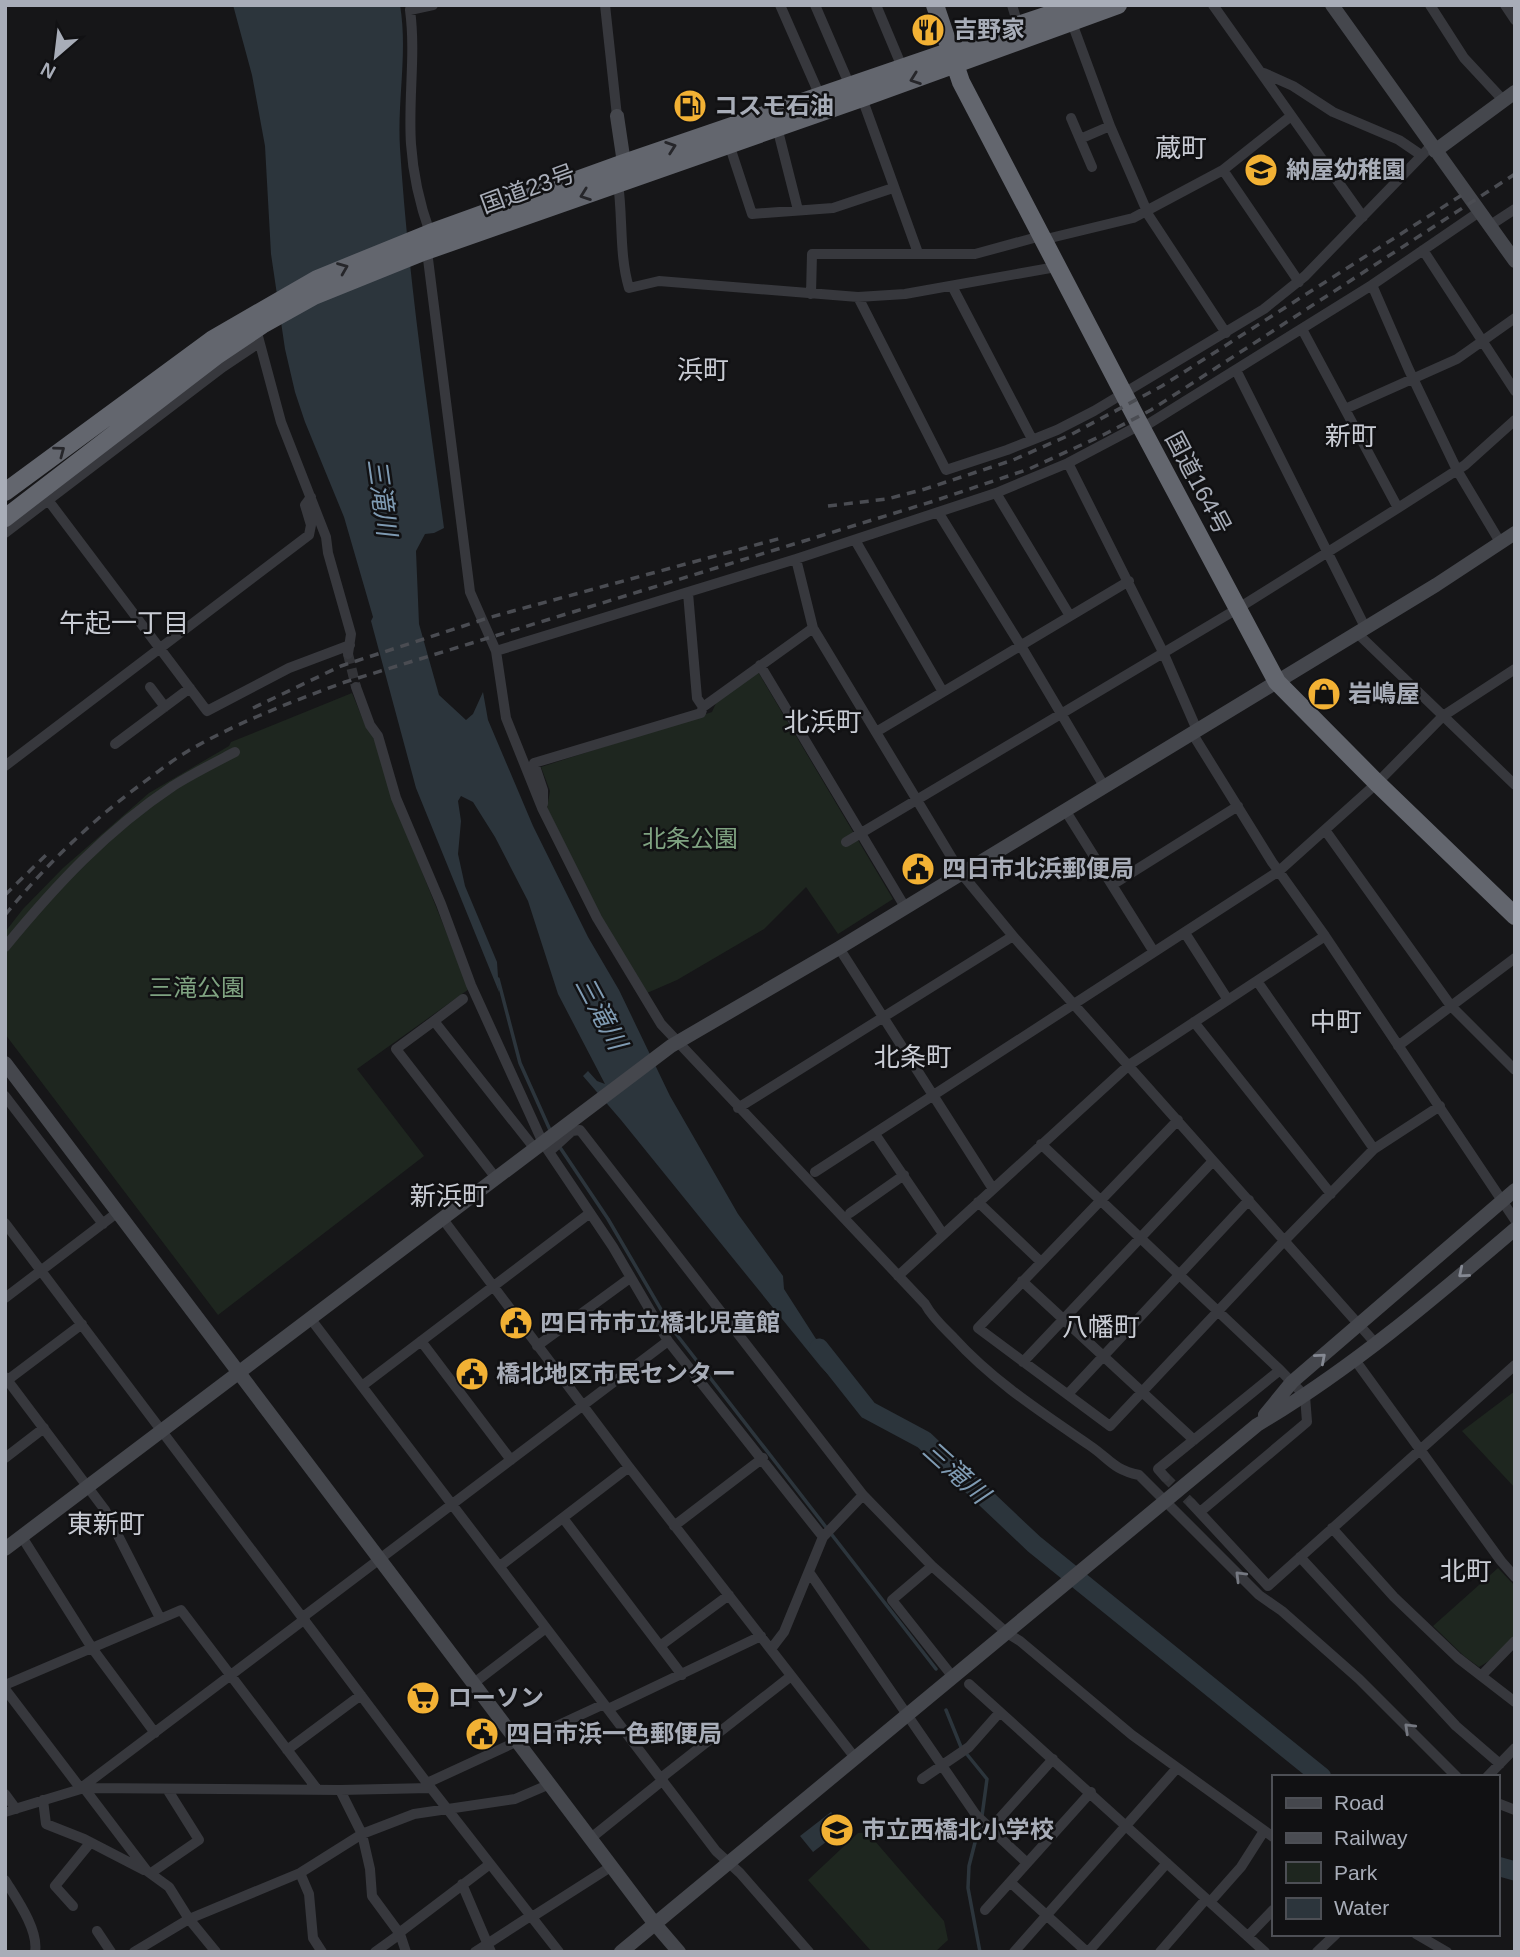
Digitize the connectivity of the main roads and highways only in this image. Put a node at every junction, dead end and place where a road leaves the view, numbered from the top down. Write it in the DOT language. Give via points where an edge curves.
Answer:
graph roads {
  1 [pos="934,5"];
  2 [pos="1118,5"];
  3 [pos="1072,10"];
  4 [pos="953,58"];
  5 [pos="856,92"];
  6 [pos="426,243"];
  7 [pos="260,327"];
  8 [pos="5,492"];
  9 [pos="5,518"];
  10 [pos="1515,916"];
  1 -- 4 [label="highway, 国道164号"];
  2 -- 3 [label="highway, 国道23号"];
  3 -- 4 [label="highway, 国道23号"];
  3 -- 4 [label="highway, 国道23号" via="1018,25"];
  4 -- 5 [label="highway, 国道23号, one-way"];
  4 -- 5 [label="highway, 国道23号" via="902,67"];
  4 -- 10 [label="highway, 国道164号" via="1056,267 1278,682"];
  5 -- 6 [label="highway, 国道23号, one-way" via="777,127 618,183"];
  6 -- 5 [label="highway, 国道23号, one-way" via="624,163 820,96"];
  6 -- 7 [label="highway, 国道23号" via="317,279"];
  8 -- 7 [label="highway, 国道23号, one-way" via="213,339"];
  7 -- 9 [label="highway, 国道23号"];
}
